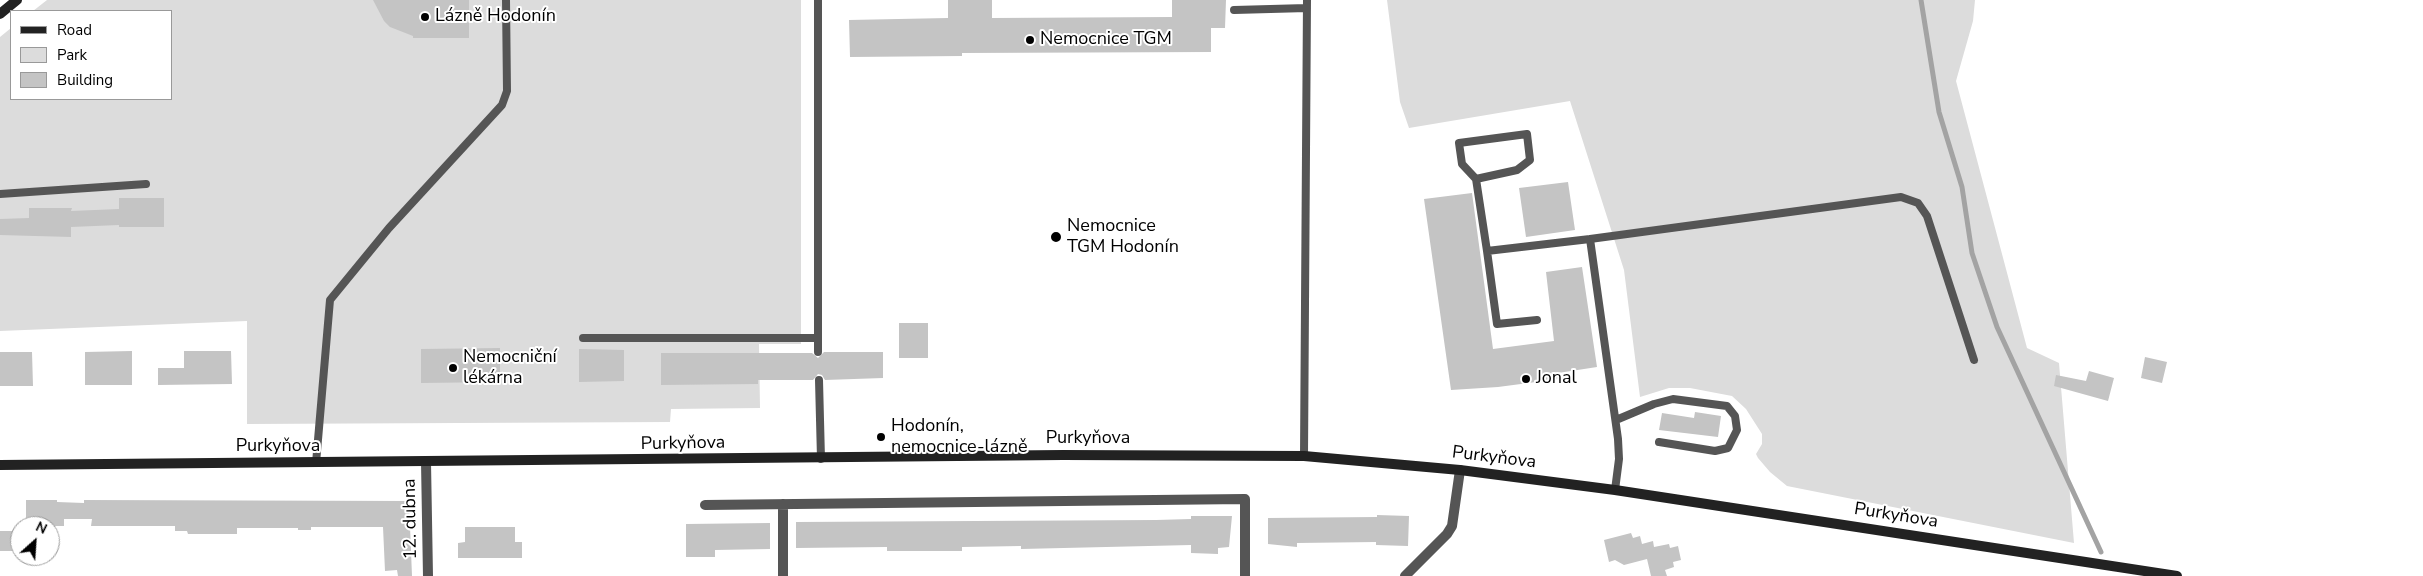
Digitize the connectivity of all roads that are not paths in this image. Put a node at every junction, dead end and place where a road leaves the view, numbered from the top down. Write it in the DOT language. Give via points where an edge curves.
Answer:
graph roads {
  1 [pos="17,0"];
  2 [pos="506,0"];
  3 [pos="818,0"];
  4 [pos="1307,4"];
  5 [pos="1234,10"];
  6 [pos="0,14"];
  7 [pos="1476,179"];
  8 [pos="146,184"];
  9 [pos="0,194"];
  10 [pos="1590,239"];
  11 [pos="1487,251"];
  12 [pos="1537,320"];
  13 [pos="583,338"];
  14 [pos="818,338"];
  15 [pos="818,352"];
  16 [pos="1974,360"];
  17 [pos="819,380"];
  18 [pos="1616,420"];
  19 [pos="1659,442"];
  20 [pos="1304,456"];
  21 [pos="821,459"];
  22 [pos="426,462"];
  23 [pos="316,463"];
  24 [pos="0,465"];
  25 [pos="1460,470"];
  26 [pos="1616,490"];
  27 [pos="783,504"];
  28 [pos="705,505"];
  29 [pos="428,576"];
  30 [pos="783,576"];
  31 [pos="1245,576"];
  32 [pos="1405,576"];
  33 [pos="2171,576"];
  1 -- 6 [label="street"];
  2 -- 23 [label="lane" via="508,91 502,105 389,228 330,300"];
  3 -- 14 [label="lane"];
  4 -- 5 [label="lane"];
  4 -- 20 [label="lane"];
  7 -- 7 [label="lane" via="1517,170 1530,160 1527,134 1459,143 1462,164"];
  7 -- 11 [label="lane"];
  8 -- 9 [label="lane"];
  10 -- 11 [label="lane"];
  10 -- 16 [label="lane" via="1901,197 1918,203 1927,216"];
  10 -- 18 [label="lane"];
  11 -- 12 [label="lane" via="1497,324"];
  13 -- 14 [label="lane"];
  14 -- 15 [label="lane"];
  17 -- 21 [label="lane"];
  18 -- 19 [label="lane" via="1673,399 1727,406 1735,416 1736,430 1728,448 1714,451"];
  18 -- 26 [label="lane" via="1619,459"];
  20 -- 21 [label="street, Purkyňova"];
  20 -- 25 [label="street, Purkyňova"];
  21 -- 22 [label="street, Purkyňova"];
  22 -- 23 [label="street, Purkyňova"];
  22 -- 29 [label="street, 12. dubna"];
  23 -- 24 [label="street, Purkyňova"];
  25 -- 26 [label="street, Purkyňova"];
  25 -- 32 [label="street" via="1452,526"];
  26 -- 33 [label="street, Purkyňova"];
  27 -- 28 [label="street"];
  27 -- 30 [label="street"];
  27 -- 31 [label="street" via="1245,499"];
}
